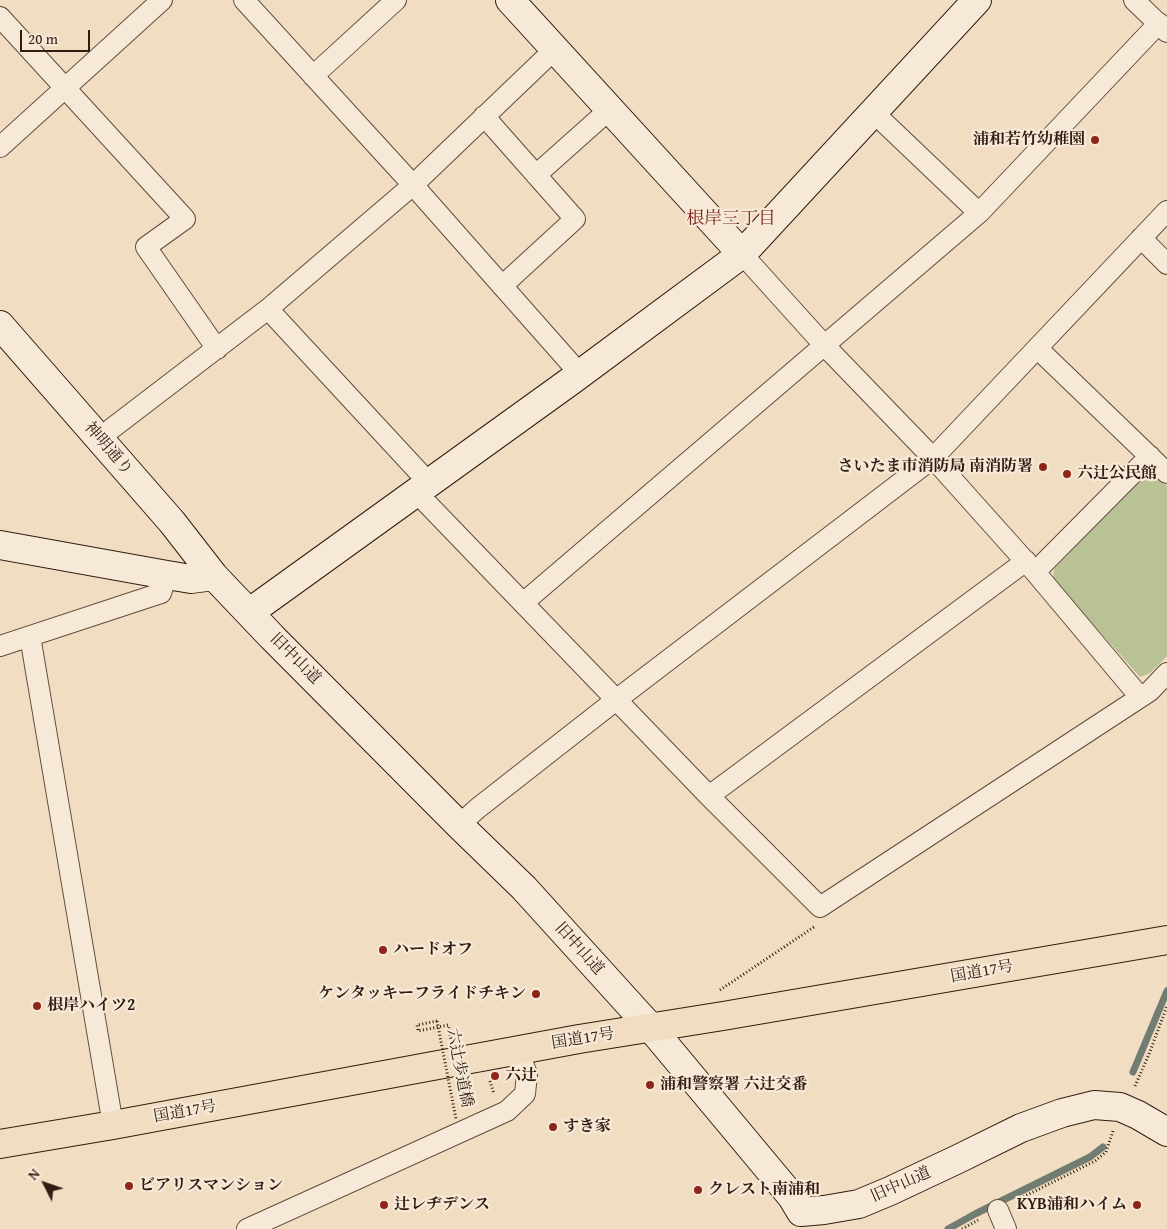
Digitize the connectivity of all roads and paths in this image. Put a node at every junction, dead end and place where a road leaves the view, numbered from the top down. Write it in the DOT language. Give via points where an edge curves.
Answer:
graph roads {
  1 [pos="162,0"];
  2 [pos="244,0"];
  3 [pos="396,0"];
  4 [pos="977,0"];
  5 [pos="1134,0"];
  6 [pos="515,2"];
  7 [pos="0,17"];
  8 [pos="1163,28"];
  9 [pos="555,49"];
  10 [pos="313,76"];
  11 [pos="65,88"];
  12 [pos="610,109"];
  13 [pos="873,112"];
  14 [pos="484,116"];
  15 [pos="0,147"];
  16 [pos="536,175"];
  17 [pos="413,185"];
  18 [pos="1167,211"];
  19 [pos="979,214"];
  20 [pos="1141,238"];
  21 [pos="742,254"];
  22 [pos="1167,264"];
  23 [pos="502,286"];
  24 [pos="268,309"];
  25 [pos="0,325"];
  26 [pos="825,346"];
  27 [pos="1037,348"];
  28 [pos="217,349"];
  29 [pos="580,374"];
  30 [pos="98,439"];
  31 [pos="1150,456"];
  32 [pos="933,458"];
  33 [pos="1167,473"];
  34 [pos="423,488"];
  35 [pos="0,544"];
  36 [pos="1031,566"];
  37 [pos="167,575"];
  38 [pos="214,576"];
  39 [pos="523,603"];
  40 [pos="250,612"];
  41 [pos="30,636"];
  42 [pos="0,646"];
  43 [pos="1167,673"];
  44 [pos="1140,697"];
  45 [pos="616,700"];
  46 [pos="709,796"];
  47 [pos="459,825"];
  48 [pos="821,922"];
  49 [pos="1167,940"];
  50 [pos="717,992"];
  51 [pos="651,1028"];
  52 [pos="451,1040"];
  53 [pos="518,1050"];
  54 [pos="456,1120"];
  55 [pos="113,1125"];
  56 [pos="1167,1132"];
  57 [pos="0,1144"];
  58 [pos="998,1210"];
  59 [pos="804,1220"];
  60 [pos="247,1229"];
  61 [pos="1006,1229"];
  1 -- 11 [label="street"];
  2 -- 10 [label="street"];
  3 -- 10 [label="street"];
  4 -- 13 [label="street"];
  5 -- 8 [label="street"];
  6 -- 9 [label="street"];
  7 -- 11 [label="street"];
  8 -- 19 [label="street"];
  9 -- 12 [label="street"];
  9 -- 14 [label="street"];
  10 -- 17 [label="street"];
  11 -- 15 [label="street"];
  11 -- 28 [label="street" via="185,219 146,247"];
  12 -- 16 [label="street"];
  12 -- 21 [label="street"];
  13 -- 19 [label="street"];
  13 -- 21 [label="street"];
  14 -- 16 [label="street"];
  14 -- 17 [label="street"];
  16 -- 23 [label="street" via="575,218"];
  17 -- 23 [label="street"];
  17 -- 24 [label="street"];
  18 -- 20 [label="street"];
  19 -- 26 [label="street"];
  20 -- 22 [label="street"];
  20 -- 27 [label="street"];
  21 -- 26 [label="street"];
  21 -- 29 [label="street"];
  23 -- 29 [label="street"];
  24 -- 28 [label="street"];
  24 -- 34 [label="street"];
  25 -- 30 [label="street, 神明通り"];
  26 -- 32 [label="street"];
  26 -- 39 [label="street"];
  27 -- 31 [label="street"];
  27 -- 32 [label="street"];
  28 -- 30 [label="street"];
  29 -- 34 [label="street"];
  30 -- 38 [label="street, 神明通り" via="172,522"];
  31 -- 33 [label="street"];
  31 -- 36 [label="street"];
  32 -- 36 [label="street"];
  32 -- 45 [label="street"];
  34 -- 39 [label="street"];
  34 -- 40 [label="street"];
  35 -- 37 [label="street"];
  36 -- 44 [label="street"];
  36 -- 46 [label="street"];
  37 -- 38 [label="street" via="191,579"];
  37 -- 41 [label="street" via="161,593"];
  38 -- 40 [label="street, 旧中山道"];
  39 -- 45 [label="street"];
  40 -- 47 [label="street, 旧中山道"];
  41 -- 42 [label="street"];
  41 -- 55 [label="street"];
  43 -- 44 [label="street"];
  44 -- 46 [label="street" via="820,906"];
  45 -- 46 [label="street"];
  45 -- 47 [label="street"];
  47 -- 51 [label="street, 旧中山道" via="524,888"];
  48 -- 50 [label="path"];
  49 -- 51 [label="highway, 国道17号"];
  51 -- 53 [label="highway, 国道17号"];
  51 -- 59 [label="street, 旧中山道" via="786,1190"];
  52 -- 54 [label="path, 六辻歩道橋, bridge" via="448,1025 437,1027 418,1031 417,1025 437,1021"];
  53 -- 55 [label="highway, 国道17号"];
  53 -- 60 [label="street" via="527,1074 525,1094 507,1111"];
  55 -- 57 [label="highway, 国道17号"];
  56 -- 59 [label="street, 旧中山道" via="1120,1107 1094,1105 1021,1128 890,1191 859,1204 824,1210"];
  58 -- 61 [label="street"];
}
